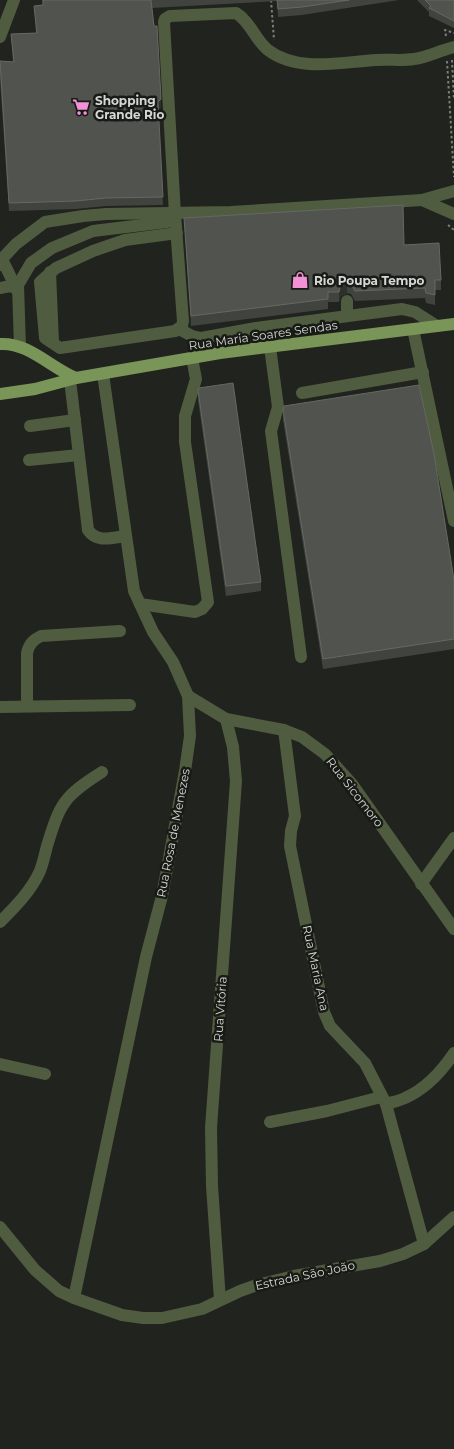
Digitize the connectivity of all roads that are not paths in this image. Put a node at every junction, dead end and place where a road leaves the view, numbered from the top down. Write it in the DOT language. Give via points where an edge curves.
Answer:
graph roads {
  1 [pos="14,0"];
  2 [pos="0,37"];
  3 [pos="450,47"];
  4 [pos="454,190"];
  5 [pos="422,200"];
  6 [pos="454,214"];
  7 [pos="176,223"];
  8 [pos="1,262"];
  9 [pos="0,288"];
  10 [pos="17,290"];
  11 [pos="347,301"];
  12 [pos="347,316"];
  13 [pos="454,324"];
  14 [pos="437,326"];
  15 [pos="179,329"];
  16 [pos="414,329"];
  17 [pos="0,344"];
  18 [pos="20,347"];
  19 [pos="270,347"];
  20 [pos="36,356"];
  21 [pos="192,358"];
  22 [pos="423,372"];
  23 [pos="103,374"];
  24 [pos="73,379"];
  25 [pos="34,390"];
  26 [pos="302,393"];
  27 [pos="0,394"];
  28 [pos="75,420"];
  29 [pos="30,426"];
  30 [pos="79,455"];
  31 [pos="29,460"];
  32 [pos="454,522"];
  33 [pos="125,536"];
  34 [pos="140,604"];
  35 [pos="120,631"];
  36 [pos="301,657"];
  37 [pos="188,696"];
  38 [pos="27,706"];
  39 [pos="130,706"];
  40 [pos="0,707"];
  41 [pos="226,719"];
  42 [pos="284,730"];
  43 [pos="102,772"];
  44 [pos="454,838"];
  45 [pos="421,884"];
  46 [pos="0,922"];
  47 [pos="454,929"];
  48 [pos="454,1053"];
  49 [pos="0,1064"];
  50 [pos="45,1074"];
  51 [pos="384,1100"];
  52 [pos="270,1122"];
  53 [pos="454,1216"];
  54 [pos="0,1228"];
  55 [pos="424,1244"];
  56 [pos="74,1298"];
  57 [pos="220,1300"];
  1 -- 2 [label="street"];
  3 -- 7 [label="street" via="413,60 300,63 268,50 245,18 236,13 170,16 165,19"];
  4 -- 5 [label="street"];
  5 -- 6 [label="street"];
  5 -- 7 [label="street" via="232,212"];
  7 -- 8 [label="street" via="106,214 45,222 16,244"];
  7 -- 10 [label="street" via="153,222 93,231 52,248 31,263"];
  7 -- 15 [label="street" via="183,321"];
  7 -- 15 [label="street" via="93,251 50,272 40,282 45,338 60,348"];
  8 -- 10 [label="street"];
  9 -- 10 [label="street" via="10,286"];
  10 -- 18 [label="street"];
  11 -- 12 [label="street"];
  12 -- 14 [label="street" via="402,309 416,312"];
  12 -- 15 [label="street" via="201,338"];
  13 -- 14 [label="main road, Rua Maria Soares Sendas"];
  14 -- 16 [label="main road, Rua Maria Soares Sendas"];
  16 -- 19 [label="main road, Rua Maria Soares Sendas"];
  16 -- 22 [label="street"];
  17 -- 18 [label="main road"];
  18 -- 20 [label="main road"];
  19 -- 21 [label="main road, Rua Maria Soares Sendas"];
  19 -- 36 [label="street" via="278,407 272,431"];
  20 -- 24 [label="main road"];
  20 -- 25 [label="main road" via="44,373"];
  21 -- 23 [label="main road, Rua Maria Soares Sendas"];
  21 -- 34 [label="street" via="196,379 185,416 185,442 208,602 194,612"];
  22 -- 26 [label="street"];
  22 -- 32 [label="street"];
  23 -- 24 [label="main road, Rua Maria Soares Sendas"];
  23 -- 33 [label="street, Rua Rosa de Menezes"];
  24 -- 25 [label="main road, Rua Maria Soares Sendas"];
  24 -- 28 [label="street"];
  25 -- 27 [label="main road, Rua Maria Soares Sendas"];
  28 -- 29 [label="street"];
  28 -- 30 [label="street"];
  30 -- 31 [label="street"];
  30 -- 33 [label="street" via="88,530 102,539"];
  33 -- 34 [label="street, Rua Rosa de Menezes" via="134,592"];
  34 -- 37 [label="street, Rua Rosa de Menezes"];
  35 -- 38 [label="street" via="34,639 27,653"];
  37 -- 41 [label="street, Rua Sicomoro"];
  37 -- 56 [label="street, Rua Rosa de Menezes" via="190,736 162,896 146,956"];
  38 -- 39 [label="street"];
  38 -- 40 [label="street"];
  41 -- 42 [label="street, Rua Sicomoro"];
  41 -- 57 [label="street, Rua Vitória" via="236,781 211,1128"];
  42 -- 45 [label="street, Rua Sicomoro" via="302,737 325,754 385,830"];
  42 -- 51 [label="street, Rua Maria Ana" via="295,816 290,846 324,1012 330,1026 365,1064"];
  43 -- 46 [label="street" via="66,799 58,811 40,870 18,904"];
  44 -- 45 [label="street"];
  45 -- 47 [label="street, Rua Sicomoro"];
  48 -- 51 [label="street" via="423,1087 404,1099"];
  49 -- 50 [label="street"];
  51 -- 52 [label="street"];
  51 -- 55 [label="street, Rua Maria Ana"];
  53 -- 55 [label="street, Estrada São João"];
  54 -- 56 [label="street, Estrada São João" via="47,1282"];
  55 -- 57 [label="street, Estrada São João" via="380,1261 257,1285"];
  56 -- 57 [label="street, Estrada São João" via="122,1315 143,1318 181,1314"];
}
